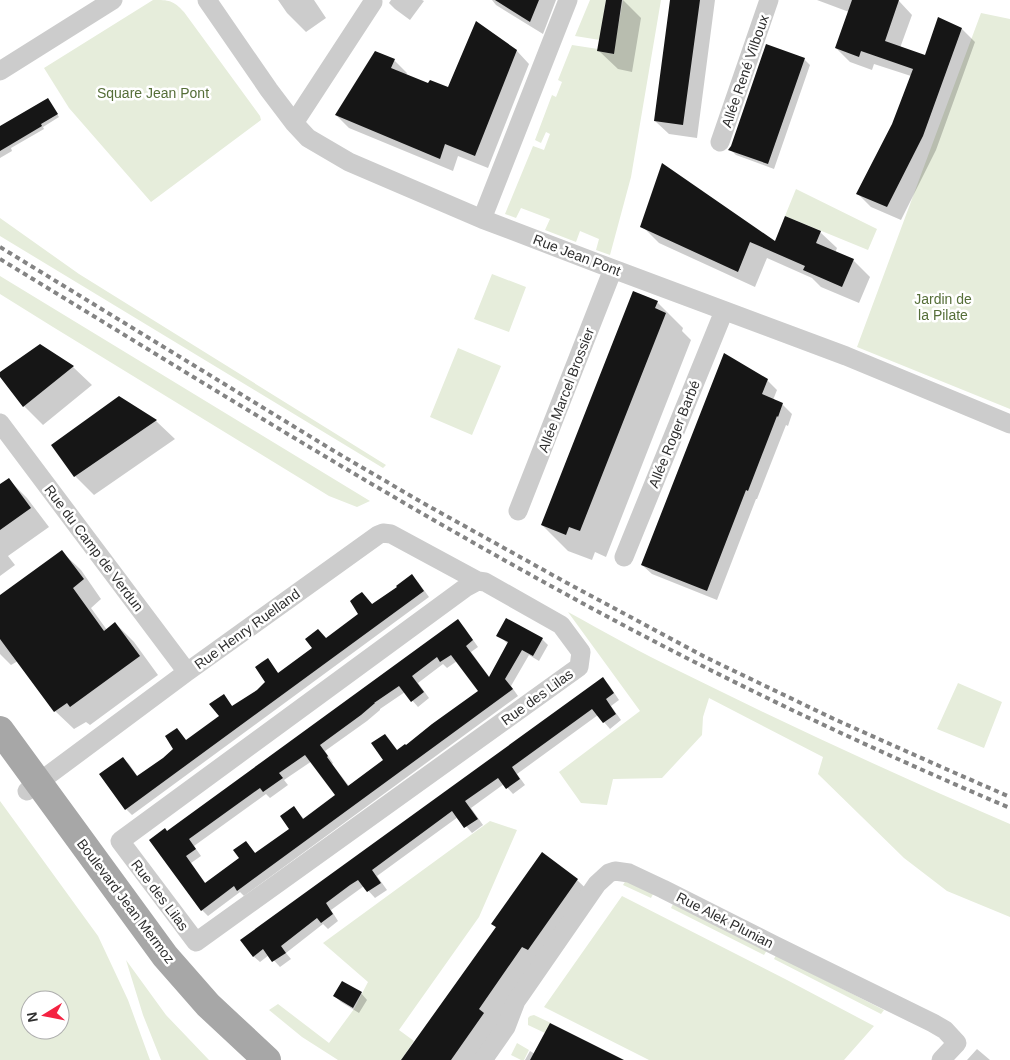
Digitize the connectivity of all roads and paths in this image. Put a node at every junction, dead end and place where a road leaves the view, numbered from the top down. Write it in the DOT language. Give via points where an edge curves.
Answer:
graph roads {
  1 [pos="113,0"];
  2 [pos="207,0"];
  3 [pos="568,0"];
  4 [pos="769,0"];
  5 [pos="373,2"];
  6 [pos="0,71"];
  7 [pos="294,123"];
  8 [pos="720,142"];
  9 [pos="482,219"];
  10 [pos="613,269"];
  11 [pos="724,311"];
  12 [pos="0,423"];
  13 [pos="1010,424"];
  14 [pos="518,511"];
  15 [pos="624,557"];
  16 [pos="478,581"];
  17 [pos="187,672"];
  18 [pos="0,730"];
  19 [pos="0,755"];
  20 [pos="33,787"];
  21 [pos="243,1060"];
  22 [pos="267,1060"];
  23 [pos="483,1060"];
  24 [pos="941,1060"];
  1 -- 6 [label="street"];
  2 -- 7 [label="street, Rue Jean Pont"];
  3 -- 9 [label="street"];
  4 -- 8 [label="street, Allée René Vilboux"];
  5 -- 7 [label="street"];
  7 -- 9 [label="street, Rue Jean Pont" via="308,138 349,162"];
  9 -- 10 [label="street, Rue Jean Pont"];
  10 -- 11 [label="street, Rue Jean Pont"];
  10 -- 14 [label="street, Allée Marcel Brossier"];
  11 -- 13 [label="street, Rue Jean Pont"];
  11 -- 15 [label="street, Allée Roger Barbé"];
  12 -- 17 [label="street, Rue du Camp de Verdun"];
  16 -- 16 [label="street, Rue des Lilas" via="120,841 196,942 579,667 581,652 561,625"];
  16 -- 17 [label="street, Rue Henry Ruelland" via="401,539 383,533"];
  17 -- 20 [label="street, Rue Henry Ruelland"];
  18 -- 20 [label="main road, Boulevard Jean Mermoz"];
  19 -- 20 [label="main road, Boulevard Jean Mermoz"];
  20 -- 21 [label="main road, Boulevard Jean Mermoz" via="131,935 182,997"];
  20 -- 22 [label="main road, Boulevard Jean Mermoz" via="165,956 208,1005"];
  23 -- 24 [label="street, Rue Alek Plunian" via="506,1027 516,1001 598,884 609,873 620,871 629,872 945,1030 956,1043"];
}
